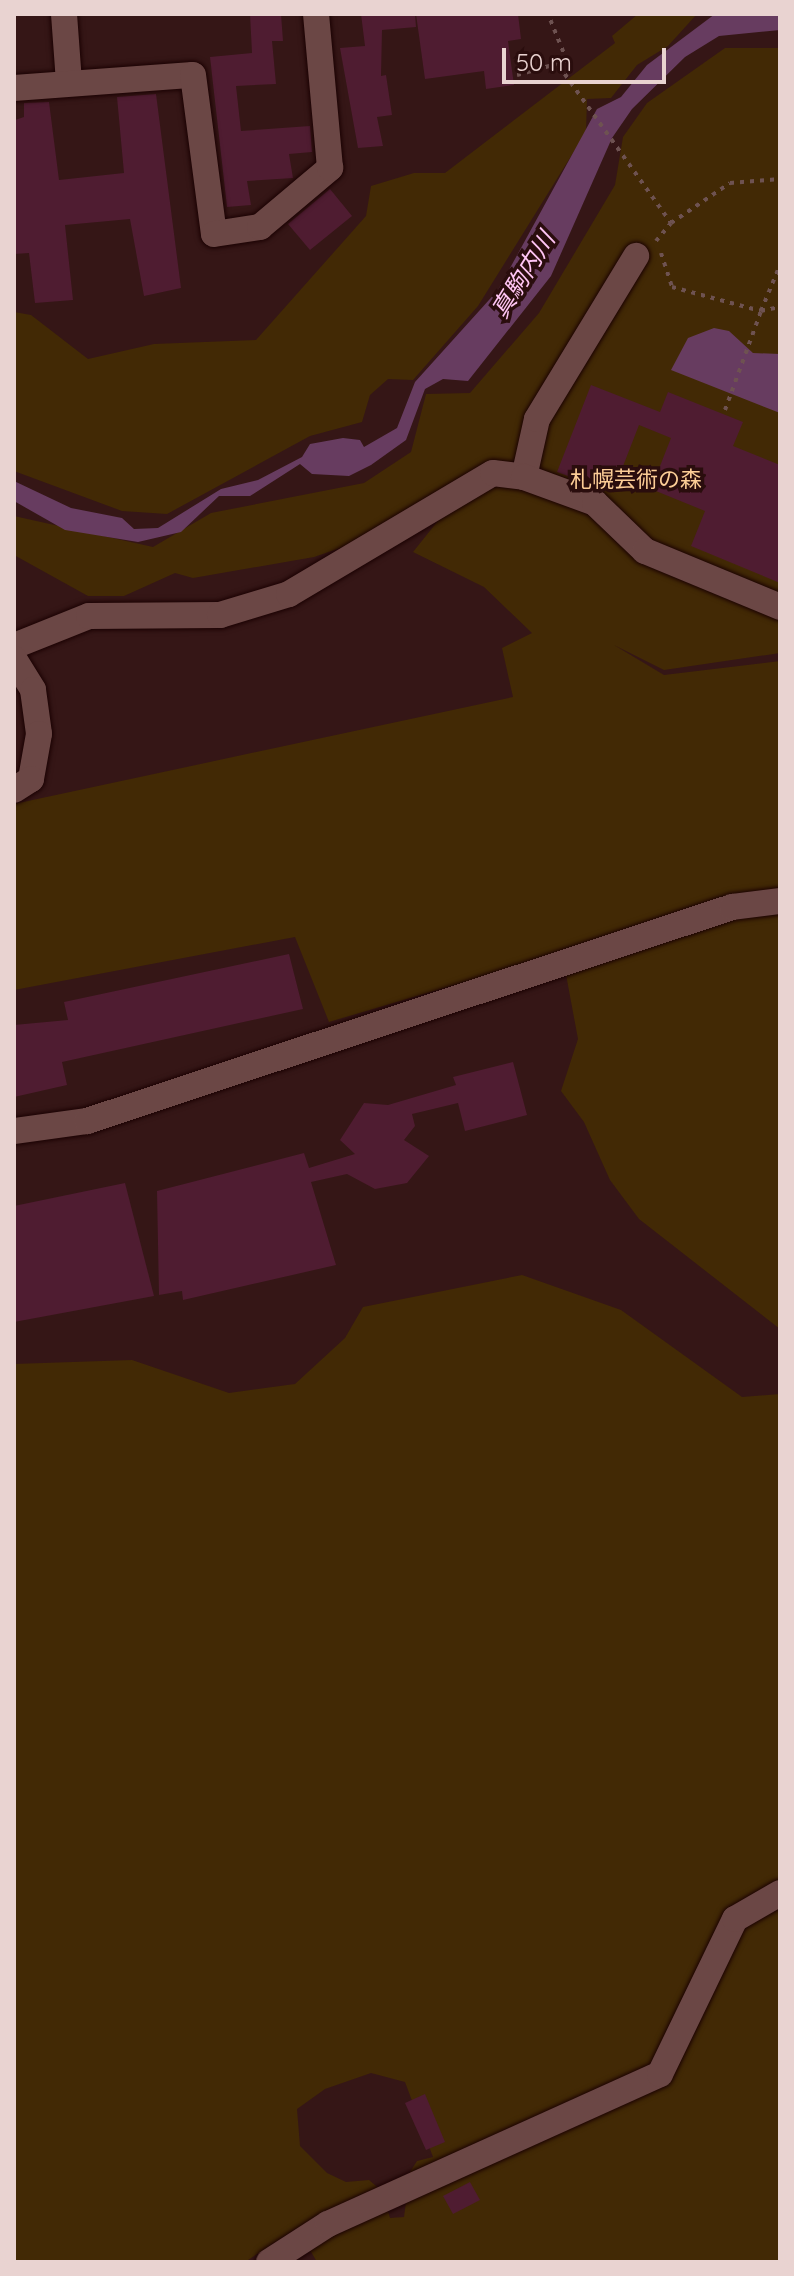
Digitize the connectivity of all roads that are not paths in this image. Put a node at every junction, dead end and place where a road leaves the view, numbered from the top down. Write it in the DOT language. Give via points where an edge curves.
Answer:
graph roads {
  1 [pos="64,14"];
  2 [pos="316,14"];
  3 [pos="69,82"];
  4 [pos="14,88"];
  5 [pos="636,256"];
  6 [pos="524,477"];
  7 [pos="780,607"];
  8 [pos="14,646"];
  9 [pos="14,659"];
  10 [pos="14,790"];
  11 [pos="780,901"];
  12 [pos="14,1131"];
  13 [pos="780,1893"];
  14 [pos="269,2262"];
  1 -- 3 [label="street"];
  2 -- 3 [label="street" via="330,168 260,227 214,234 193,75"];
  3 -- 4 [label="street"];
  5 -- 6 [label="street" via="537,419"];
  6 -- 7 [label="street" via="595,503 645,551"];
  6 -- 8 [label="street" via="493,473 289,594 220,615 89,616"];
  9 -- 10 [label="street" via="33,690 39,734 31,779"];
  11 -- 12 [label="street" via="732,907 87,1121"];
  13 -- 14 [label="street" via="735,1919 660,2074 328,2224"];
}
